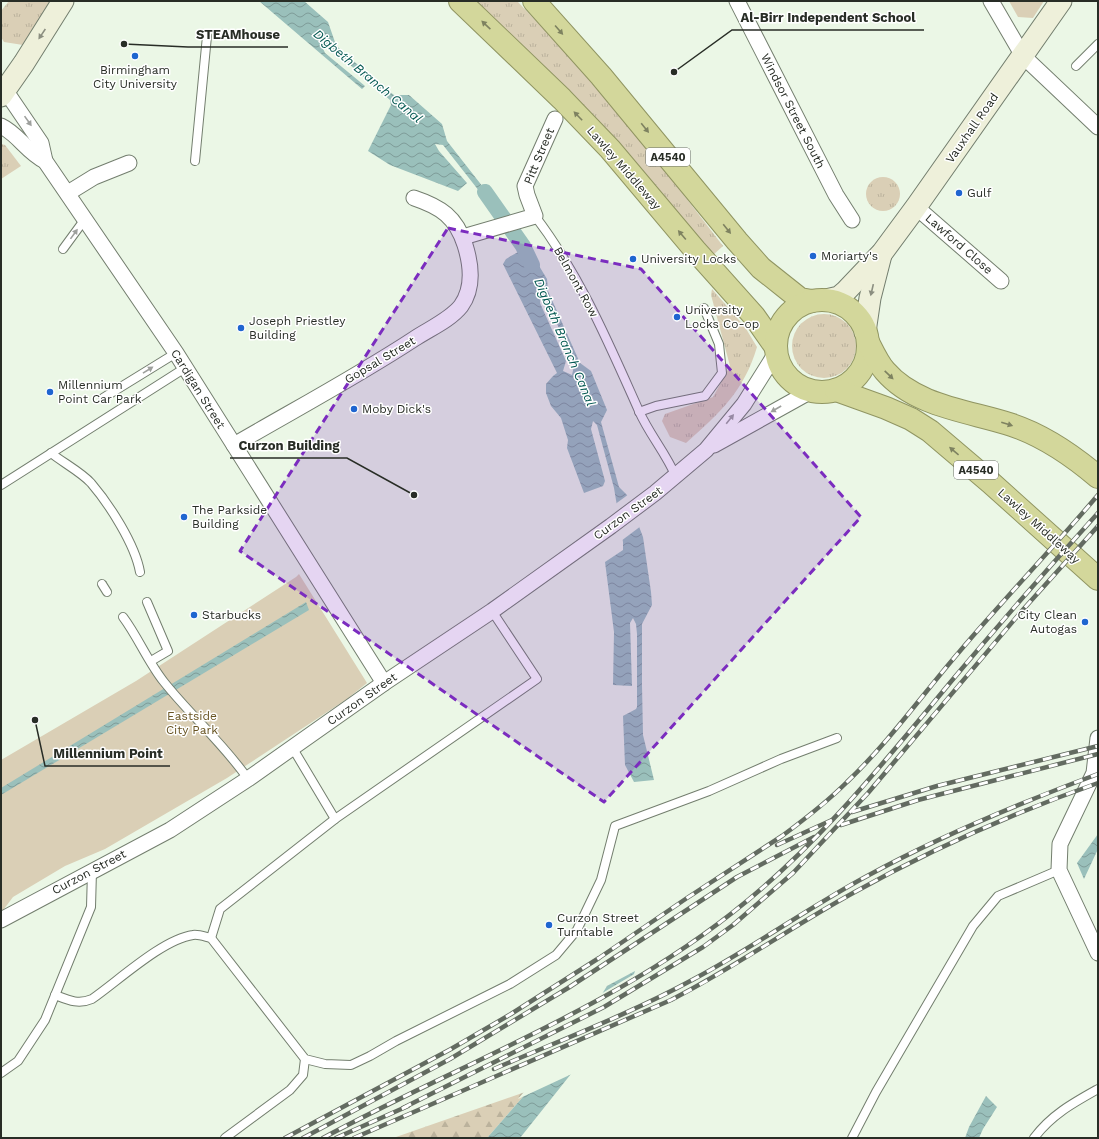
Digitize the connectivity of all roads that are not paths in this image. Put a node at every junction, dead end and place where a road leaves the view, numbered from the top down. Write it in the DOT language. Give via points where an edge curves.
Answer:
graph roads {
  1 [pos="63,1"];
  2 [pos="460,1"];
  3 [pos="534,1"];
  4 [pos="737,1"];
  5 [pos="991,1"];
  6 [pos="1061,1"];
  7 [pos="207,36"];
  8 [pos="1098,44"];
  9 [pos="1023,56"];
  10 [pos="1076,66"];
  11 [pos="2,90"];
  12 [pos="1,117"];
  13 [pos="555,119"];
  14 [pos="5,128"];
  15 [pos="1098,128"];
  16 [pos="45,161"];
  17 [pos="195,161"];
  18 [pos="129,163"];
  19 [pos="68,193"];
  20 [pos="414,198"];
  21 [pos="916,207"];
  22 [pos="535,216"];
  23 [pos="86,219"];
  24 [pos="852,220"];
  25 [pos="463,237"];
  26 [pos="63,249"];
  27 [pos="882,253"];
  28 [pos="1001,281"];
  29 [pos="819,301"];
  30 [pos="704,308"];
  31 [pos="866,337"];
  32 [pos="776,349"];
  33 [pos="176,353"];
  34 [pos="185,368"];
  35 [pos="836,390"];
  36 [pos="811,391"];
  37 [pos="103,398"];
  38 [pos="639,412"];
  39 [pos="234,445"];
  40 [pos="706,450"];
  41 [pos="51,453"];
  42 [pos="676,477"];
  43 [pos="1098,477"];
  44 [pos="1,485"];
  45 [pos="140,572"];
  46 [pos="1098,580"];
  47 [pos="102,584"];
  48 [pos="107,592"];
  49 [pos="147,602"];
  50 [pos="492,611"];
  51 [pos="123,616"];
  52 [pos="151,661"];
  53 [pos="384,683"];
  54 [pos="837,738"];
  55 [pos="1098,738"];
  56 [pos="292,747"];
  57 [pos="248,779"];
  58 [pos="335,819"];
  59 [pos="92,870"];
  60 [pos="1059,870"];
  61 [pos="1,920"];
  62 [pos="211,938"];
  63 [pos="1098,953"];
  64 [pos="55,995"];
  65 [pos="305,1059"];
  66 [pos="1,1073"];
  67 [pos="1098,1089"];
  68 [pos="225,1138"];
  69 [pos="852,1138"];
  70 [pos="1034,1138"];
  1 -- 11 [label="main road, one-way" via="24,63"];
  32 -- 2 [label="highway, Lawley Middleway / A4540, one-way" via="754,316 610,149"];
  3 -- 29 [label="highway, A4540, one-way" via="601,76 761,268 800,299"];
  4 -- 24 [label="street, Windsor Street South" via="836,196"];
  5 -- 9 [label="street"];
  6 -- 9 [label="main road, Vauxhall Road"];
  7 -- 17 [label="lane"];
  8 -- 10 [label="lane"];
  9 -- 15 [label="street"];
  9 -- 21 [label="main road, Vauxhall Road"];
  11 -- 16 [label="street, Cardigan Street, one-way" via="41,143"];
  12 -- 14 [label="street, Cardigan Street"];
  13 -- 22 [label="street, Pitt Street" via="525,186"];
  14 -- 16 [label="street, Cardigan Street" via="35,156"];
  16 -- 19 [label="street, Cardigan Street"];
  18 -- 19 [label="street" via="94,177"];
  19 -- 23 [label="street, Cardigan Street"];
  20 -- 25 [label="street" via="453,218"];
  21 -- 27 [label="main road, Vauxhall Road"];
  21 -- 28 [label="street, Lawford Close"];
  22 -- 25 [label="street"];
  22 -- 38 [label="lane, Belmont Row" via="580,286 615,354"];
  26 -- 23 [label="lane, one-way"];
  23 -- 33 [label="street, Cardigan Street"];
  25 -- 39 [label="street, Gopsal Street" via="469,258 470,285 461,306 450,316 395,352"];
  27 -- 29 [label="main road, Vauxhall Road" via="839,297"];
  27 -- 31 [label="main road, Vauxhall Road, one-way" via="870,298"];
  29 -- 31 [label="highway, A4540" via="835,302 850,310 862,324"];
  29 -- 32 [label="highway" via="797,307 786,317 778,330"];
  30 -- 38 [label="lane" via="719,344 722,373 705,396"];
  31 -- 35 [label="highway, A4540" via="865,360 856,376"];
  31 -- 43 [label="highway, A4540, one-way" via="883,370 907,390 923,398 1037,436 1060,448"];
  32 -- 36 [label="highway, A4540" via="784,373 800,387"];
  40 -- 32 [label="street, Curzon Street, one-way" via="744,404"];
  33 -- 34 [label="street, Cardigan Street"];
  37 -- 33 [label="lane, one-way"];
  34 -- 39 [label="street, Cardigan Street"];
  34 -- 41 [label="lane" via="101,418"];
  35 -- 36 [label="highway, A4540"];
  46 -- 35 [label="highway, Lawley Middleway / A4540, one-way" via="930,431 886,408"];
  36 -- 40 [label="street, Curzon Street, one-way"];
  38 -- 42 [label="lane, Belmont Row" via="671,464"];
  39 -- 53 [label="street, Cardigan Street"];
  40 -- 42 [label="street, Curzon Street"];
  41 -- 44 [label="lane"];
  41 -- 45 [label="lane" via="90,482 127,537 137,558"];
  42 -- 50 [label="street, Curzon Street"];
  47 -- 48 [label="lane"];
  49 -- 52 [label="lane" via="168,651"];
  50 -- 53 [label="street, Curzon Street"];
  50 -- 58 [label="lane" via="537,679"];
  51 -- 52 [label="lane"];
  52 -- 57 [label="lane" via="167,686 223,745"];
  53 -- 56 [label="street, Curzon Street"];
  54 -- 65 [label="lane" via="781,759 709,791 615,826 600,880 578,930 556,955 510,984 351,1065 325,1064"];
  55 -- 60 [label="street" via="1094,774 1060,844"];
  56 -- 57 [label="street, Curzon Street"];
  56 -- 58 [label="lane"];
  57 -- 59 [label="street, Curzon Street" via="170,830"];
  58 -- 62 [label="lane" via="220,909"];
  59 -- 61 [label="street, Curzon Street"];
  59 -- 64 [label="lane" via="91,907"];
  60 -- 63 [label="street"];
  60 -- 69 [label="lane" via="998,896 973,926"];
  62 -- 64 [label="lane" via="194,935 176,940 84,1003 76,1003"];
  62 -- 65 [label="lane"];
  64 -- 66 [label="lane" via="45,1020 18,1061"];
  65 -- 68 [label="lane" via="303,1075 290,1090"];
  67 -- 70 [label="lane" via="1068,1106 1044,1124"];
}
